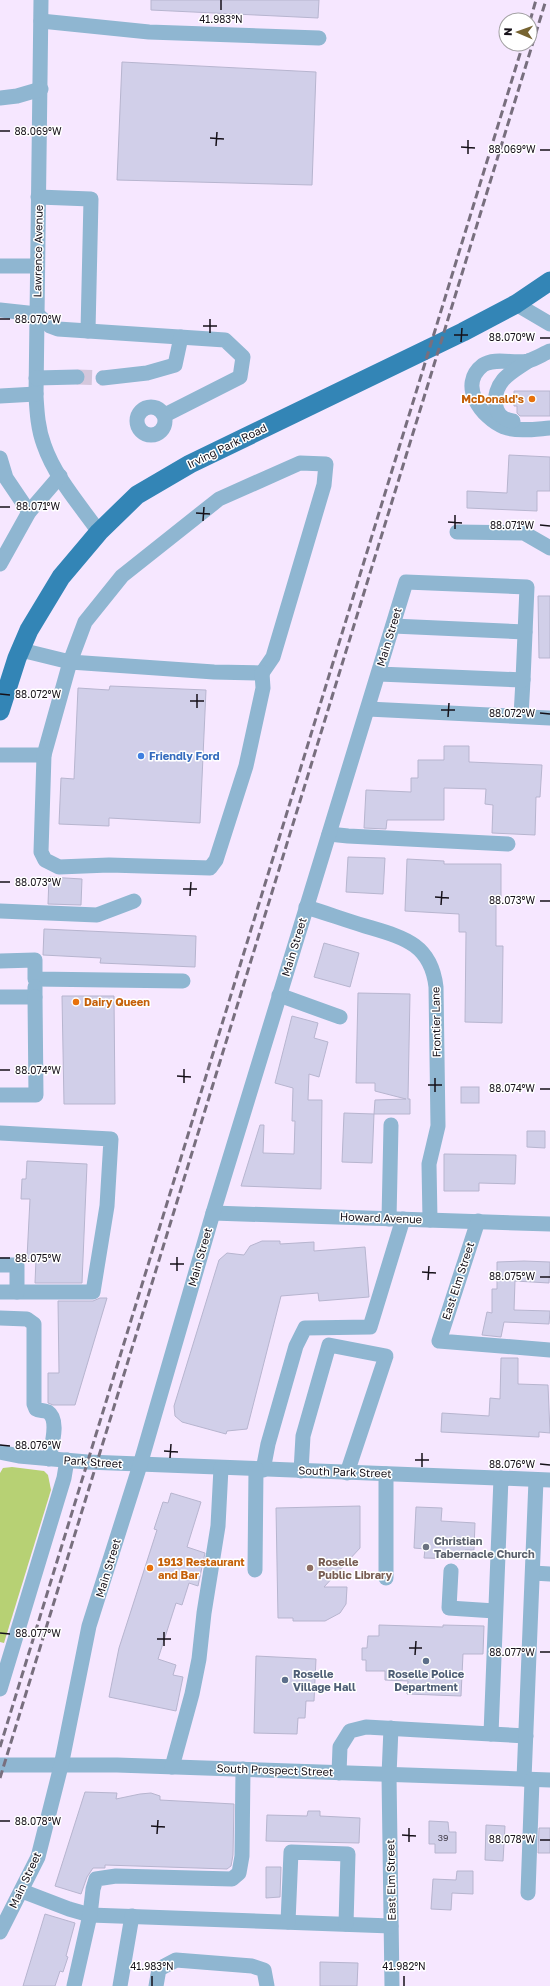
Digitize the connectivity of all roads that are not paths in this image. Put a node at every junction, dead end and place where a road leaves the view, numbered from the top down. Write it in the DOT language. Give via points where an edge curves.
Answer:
graph roads {
  1 [pos="41,0"];
  2 [pos="41,21"];
  3 [pos="319,38"];
  4 [pos="41,89"];
  5 [pos="0,98"];
  6 [pos="38,197"];
  7 [pos="0,266"];
  8 [pos="37,266"];
  9 [pos="550,281"];
  10 [pos="516,304"];
  11 [pos="0,310"];
  12 [pos="37,314"];
  13 [pos="550,324"];
  14 [pos="88,331"];
  15 [pos="181,337"];
  16 [pos="550,351"];
  17 [pos="529,360"];
  18 [pos="77,377"];
  19 [pos="36,378"];
  20 [pos="103,378"];
  21 [pos="36,394"];
  22 [pos="0,396"];
  23 [pos="165,415"];
  24 [pos="550,420"];
  25 [pos="550,428"];
  26 [pos="0,458"];
  27 [pos="60,476"];
  28 [pos="29,512"];
  29 [pos="99,532"];
  30 [pos="457,532"];
  31 [pos="550,548"];
  32 [pos="0,564"];
  33 [pos="393,626"];
  34 [pos="525,632"];
  35 [pos="21,650"];
  36 [pos="70,662"];
  37 [pos="262,673"];
  38 [pos="379,674"];
  39 [pos="523,680"];
  40 [pos="368,709"];
  41 [pos="0,711"];
  42 [pos="521,716"];
  43 [pos="550,718"];
  44 [pos="0,755"];
  45 [pos="44,755"];
  46 [pos="329,834"];
  47 [pos="508,844"];
  48 [pos="134,901"];
  49 [pos="306,907"];
  50 [pos="0,911"];
  51 [pos="0,960"];
  52 [pos="35,979"];
  53 [pos="183,981"];
  54 [pos="280,995"];
  55 [pos="0,997"];
  56 [pos="35,997"];
  57 [pos="340,1017"];
  58 [pos="0,1095"];
  59 [pos="391,1125"];
  60 [pos="0,1133"];
  61 [pos="213,1213"];
  62 [pos="396,1219"];
  63 [pos="430,1220"];
  64 [pos="478,1221"];
  65 [pos="550,1224"];
  66 [pos="0,1265"];
  67 [pos="0,1292"];
  68 [pos="17,1292"];
  69 [pos="0,1318"];
  70 [pos="550,1350"];
  71 [pos="0,1452"];
  72 [pos="49,1459"];
  73 [pos="67,1460"];
  74 [pos="140,1465"];
  75 [pos="221,1468"];
  76 [pos="260,1469"];
  77 [pos="301,1471"];
  78 [pos="347,1473"];
  79 [pos="386,1474"];
  80 [pos="501,1478"];
  81 [pos="543,1480"];
  82 [pos="255,1570"];
  83 [pos="451,1570"];
  84 [pos="533,1573"];
  85 [pos="550,1574"];
  86 [pos="386,1578"];
  87 [pos="495,1611"];
  88 [pos="0,1689"];
  89 [pos="391,1728"];
  90 [pos="491,1734"];
  91 [pos="526,1736"];
  92 [pos="0,1765"];
  93 [pos="61,1766"];
  94 [pos="172,1767"];
  95 [pos="243,1769"];
  96 [pos="339,1773"];
  97 [pos="389,1775"];
  98 [pos="528,1780"];
  99 [pos="550,1780"];
  100 [pos="22,1891"];
  101 [pos="528,1893"];
  102 [pos="90,1915"];
  103 [pos="132,1916"];
  104 [pos="288,1922"];
  105 [pos="346,1924"];
  106 [pos="391,1926"];
  107 [pos="0,1932"];
  108 [pos="74,1986"];
  109 [pos="120,1986"];
  110 [pos="156,1986"];
  111 [pos="267,1986"];
  112 [pos="392,1986"];
  1 -- 2 [label="street, Lawrence Avenue"];
  2 -- 3 [label="street" via="149,32"];
  2 -- 4 [label="street, Lawrence Avenue"];
  4 -- 5 [label="street"];
  4 -- 6 [label="street, Lawrence Avenue"];
  6 -- 8 [label="street, Lawrence Avenue"];
  6 -- 14 [label="street" via="91,199"];
  7 -- 8 [label="street"];
  8 -- 12 [label="street, Lawrence Avenue"];
  9 -- 10 [label="main road, Irving Park Road"];
  10 -- 13 [label="street"];
  10 -- 29 [label="main road, Irving Park Road" via="184,467 137,495"];
  11 -- 12 [label="street"];
  12 -- 14 [label="street" via="50,326 58,329"];
  12 -- 19 [label="street, Lawrence Avenue"];
  14 -- 15 [label="street"];
  15 -- 20 [label="street" via="175,365 147,373"];
  15 -- 23 [label="street" via="225,340 243,357 240,377"];
  16 -- 17 [label="street"];
  17 -- 24 [label="street" via="511,372 496,371 485,377 482,382 482,396 510,421"];
  17 -- 25 [label="street" via="491,361 482,366 472,384 472,394 480,410 504,426 514,429"];
  18 -- 19 [label="street"];
  19 -- 21 [label="street, Lawrence Avenue"];
  21 -- 22 [label="street"];
  21 -- 27 [label="street, Lawrence Avenue" via="38,423 44,445"];
  26 -- 28 [label="street" via="6,478"];
  27 -- 28 [label="street"];
  27 -- 29 [label="street, Lawrence Avenue"];
  28 -- 32 [label="street"];
  29 -- 35 [label="main road, Irving Park Road" via="61,577"];
  30 -- 31 [label="street" via="524,533"];
  33 -- 34 [label="street"];
  33 -- 34 [label="street, Main Street" via="406,582 527,587"];
  33 -- 38 [label="street, Main Street"];
  34 -- 39 [label="street"];
  35 -- 36 [label="street"];
  35 -- 41 [label="main road, Irving Park Road"];
  36 -- 37 [label="street"];
  36 -- 37 [label="street" via="85,622 122,576 218,499 300,463 326,464 324,485 273,657"];
  36 -- 45 [label="street"];
  37 -- 45 [label="street" via="263,688 246,766 219,853 210,868 59,866 45,860 41,852"];
  38 -- 39 [label="street"];
  38 -- 40 [label="street, Main Street"];
  39 -- 42 [label="street"];
  40 -- 42 [label="street"];
  40 -- 46 [label="street, Main Street"];
  42 -- 43 [label="street"];
  44 -- 45 [label="street"];
  46 -- 47 [label="street"];
  46 -- 49 [label="street, Main Street"];
  48 -- 50 [label="street" via="97,915"];
  49 -- 54 [label="street, Main Street"];
  49 -- 63 [label="street, Frontier Lane" via="407,940 422,951 432,968 436,988 438,1126 429,1164"];
  51 -- 52 [label="street" via="35,960"];
  52 -- 53 [label="street"];
  52 -- 56 [label="street"];
  54 -- 57 [label="street"];
  54 -- 61 [label="street, Main Street"];
  55 -- 56 [label="street"];
  56 -- 58 [label="street" via="36,1095"];
  59 -- 62 [label="street"];
  60 -- 68 [label="street" via="111,1139 106,1206 93,1292"];
  61 -- 62 [label="street, Howard Avenue"];
  61 -- 74 [label="street, Main Street"];
  62 -- 63 [label="street, Howard Avenue"];
  62 -- 76 [label="street" via="370,1327 305,1328 296,1346"];
  63 -- 64 [label="street, Howard Avenue"];
  64 -- 65 [label="street, Howard Avenue"];
  64 -- 70 [label="street, East Elm Street" via="439,1341"];
  66 -- 68 [label="street" via="17,1265"];
  67 -- 68 [label="street"];
  69 -- 72 [label="street" via="27,1320 34,1324 34,1404 36,1409 46,1411 52,1416 54,1424"];
  71 -- 72 [label="street, Park Street"];
  72 -- 73 [label="street, Park Street"];
  73 -- 74 [label="street, Park Street"];
  73 -- 88 [label="street" via="64,1478"];
  74 -- 75 [label="street, South Park Street"];
  74 -- 93 [label="street, Main Street" via="89,1626"];
  75 -- 76 [label="street, South Park Street"];
  75 -- 94 [label="street" via="218,1526 199,1659"];
  76 -- 77 [label="street, South Park Street"];
  76 -- 82 [label="street"];
  77 -- 78 [label="street, South Park Street"];
  77 -- 78 [label="street" via="303,1436 329,1345 386,1356"];
  78 -- 79 [label="street, South Park Street"];
  79 -- 80 [label="street, South Park Street"];
  79 -- 86 [label="street"];
  80 -- 81 [label="street, South Park Street"];
  80 -- 87 [label="street"];
  81 -- 84 [label="street"];
  83 -- 87 [label="street" via="449,1608"];
  84 -- 85 [label="street"];
  84 -- 91 [label="street"];
  87 -- 90 [label="street"];
  89 -- 90 [label="street"];
  89 -- 96 [label="street" via="366,1727 350,1732 340,1747"];
  89 -- 97 [label="street, East Elm Street"];
  90 -- 91 [label="street"];
  91 -- 98 [label="street"];
  92 -- 93 [label="street, South Prospect Street"];
  93 -- 94 [label="street, South Prospect Street"];
  93 -- 100 [label="street, Main Street" via="38,1858"];
  94 -- 95 [label="street, South Prospect Street"];
  95 -- 96 [label="street, South Prospect Street"];
  95 -- 102 [label="street" via="242,1856 238,1873 232,1879 116,1876 96,1880"];
  96 -- 97 [label="street, South Prospect Street"];
  97 -- 98 [label="street, South Prospect Street"];
  97 -- 106 [label="street, East Elm Street"];
  98 -- 99 [label="street, South Prospect Street"];
  98 -- 101 [label="street"];
  100 -- 102 [label="street"];
  100 -- 107 [label="street, Main Street"];
  102 -- 103 [label="street"];
  102 -- 108 [label="street"];
  103 -- 104 [label="street"];
  103 -- 109 [label="street"];
  104 -- 105 [label="street"];
  104 -- 105 [label="street" via="291,1852 327,1853 348,1854"];
  105 -- 106 [label="street"];
  106 -- 112 [label="street, East Elm Street"];
  110 -- 111 [label="street" via="159,1969 176,1960 252,1966 264,1970"];
}
